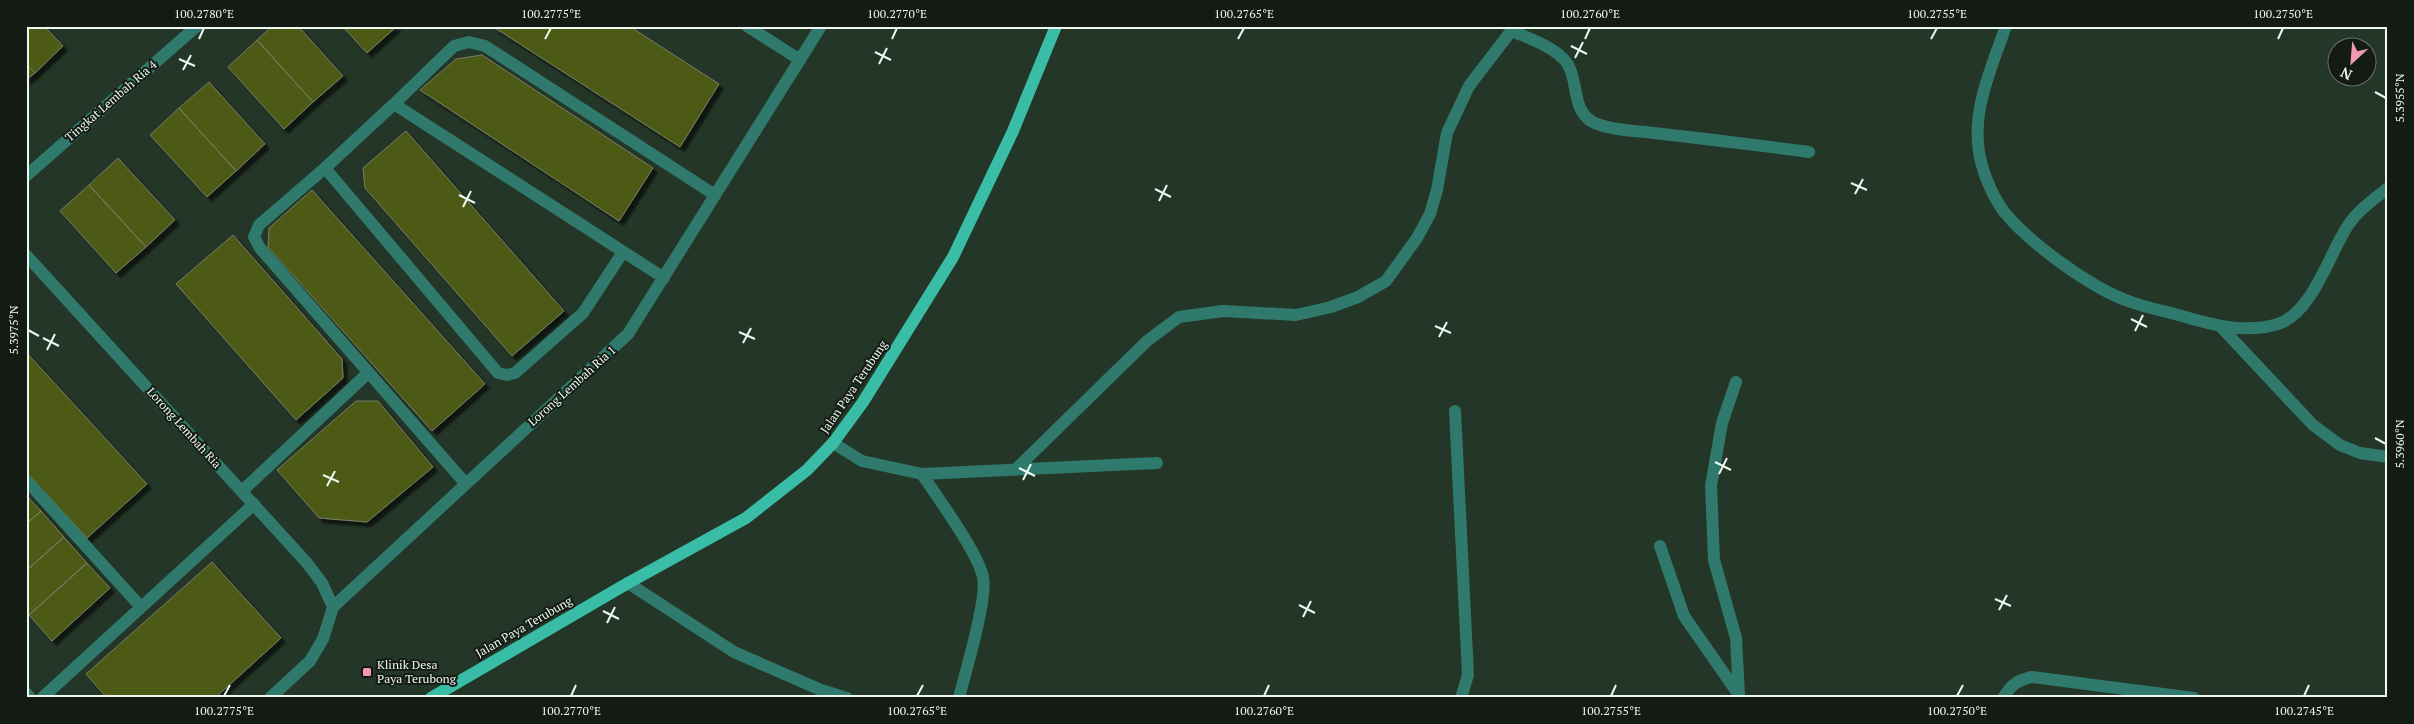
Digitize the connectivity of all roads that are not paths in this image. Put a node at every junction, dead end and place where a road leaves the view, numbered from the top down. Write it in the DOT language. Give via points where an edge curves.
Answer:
graph roads {
  1 [pos="196,26"];
  2 [pos="747,26"];
  3 [pos="821,26"];
  4 [pos="1056,26"];
  5 [pos="2006,26"];
  6 [pos="1513,29"];
  7 [pos="800,60"];
  8 [pos="394,104"];
  9 [pos="1809,152"];
  10 [pos="325,168"];
  11 [pos="26,176"];
  12 [pos="2388,188"];
  13 [pos="715,196"];
  14 [pos="624,252"];
  15 [pos="26,255"];
  16 [pos="664,278"];
  17 [pos="2220,327"];
  18 [pos="368,374"];
  19 [pos="1736,382"];
  20 [pos="1455,411"];
  21 [pos="833,443"];
  22 [pos="2388,457"];
  23 [pos="1156,464"];
  24 [pos="1015,470"];
  25 [pos="922,474"];
  26 [pos="26,480"];
  27 [pos="465,483"];
  28 [pos="242,491"];
  29 [pos="254,504"];
  30 [pos="1660,546"];
  31 [pos="628,583"];
  32 [pos="141,607"];
  33 [pos="333,607"];
  34 [pos="26,693"];
  35 [pos="1739,696"];
  36 [pos="30,698"];
  37 [pos="42,698"];
  38 [pos="270,698"];
  39 [pos="431,698"];
  40 [pos="847,698"];
  41 [pos="958,698"];
  42 [pos="1461,698"];
  43 [pos="2004,698"];
  44 [pos="2194,698"];
  1 -- 11 [label="street, Tingkat Lembah Ria 4"];
  2 -- 7 [label="street"];
  3 -- 7 [label="street, Lorong Lembah Ria 1"];
  4 -- 21 [label="main road, Jalan Paya Terubung" via="1013,131 953,257 863,402"];
  5 -- 17 [label="street" via="1982,96 1976,133 1988,182 2004,212 2057,259 2129,302"];
  6 -- 9 [label="street" via="1566,62 1583,114 1593,122 1631,130"];
  6 -- 24 [label="street" via="1469,86 1447,133 1430,214 1386,281 1358,297 1296,315 1223,311 1179,317 1147,341"];
  7 -- 13 [label="street, Lorong Lembah Ria 1"];
  8 -- 10 [label="street"];
  8 -- 13 [label="street" via="454,46 470,42 485,46"];
  8 -- 14 [label="street"];
  10 -- 14 [label="street" via="498,373 514,373 584,313"];
  10 -- 18 [label="street" via="259,225 254,237"];
  12 -- 17 [label="street" via="2360,210 2347,226 2299,311 2279,324"];
  13 -- 16 [label="street, Lorong Lembah Ria 1"];
  14 -- 16 [label="street"];
  15 -- 28 [label="street, Lorong Lembah Ria"];
  16 -- 27 [label="street, Lorong Lembah Ria 1" via="617,346"];
  17 -- 22 [label="street" via="2313,425 2340,445 2360,453"];
  18 -- 27 [label="street"];
  18 -- 28 [label="street"];
  19 -- 35 [label="street" via="1722,422 1711,486 1714,560 1736,638"];
  20 -- 42 [label="street" via="1468,675"];
  21 -- 25 [label="street" via="862,461"];
  21 -- 31 [label="main road, Jalan Paya Terubung" via="807,470 746,518"];
  23 -- 24 [label="street"];
  24 -- 25 [label="street"];
  25 -- 41 [label="street" via="977,560 984,578 982,604"];
  26 -- 32 [label="street"];
  27 -- 33 [label="street, Lorong Lembah Ria 1"];
  28 -- 29 [label="street, Lorong Lembah Ria"];
  29 -- 32 [label="street"];
  29 -- 33 [label="street, Lorong Lembah Ria" via="307,563 322,583"];
  30 -- 35 [label="street" via="1684,616"];
  31 -- 39 [label="main road, Jalan Paya Terubung"];
  31 -- 40 [label="street" via="734,652"];
  32 -- 37 [label="street"];
  33 -- 38 [label="street, Lorong Lembah Ria 1" via="323,639 310,661"];
  34 -- 36 [label="street"];
  43 -- 44 [label="street" via="2009,688 2019,680 2032,677"];
}
